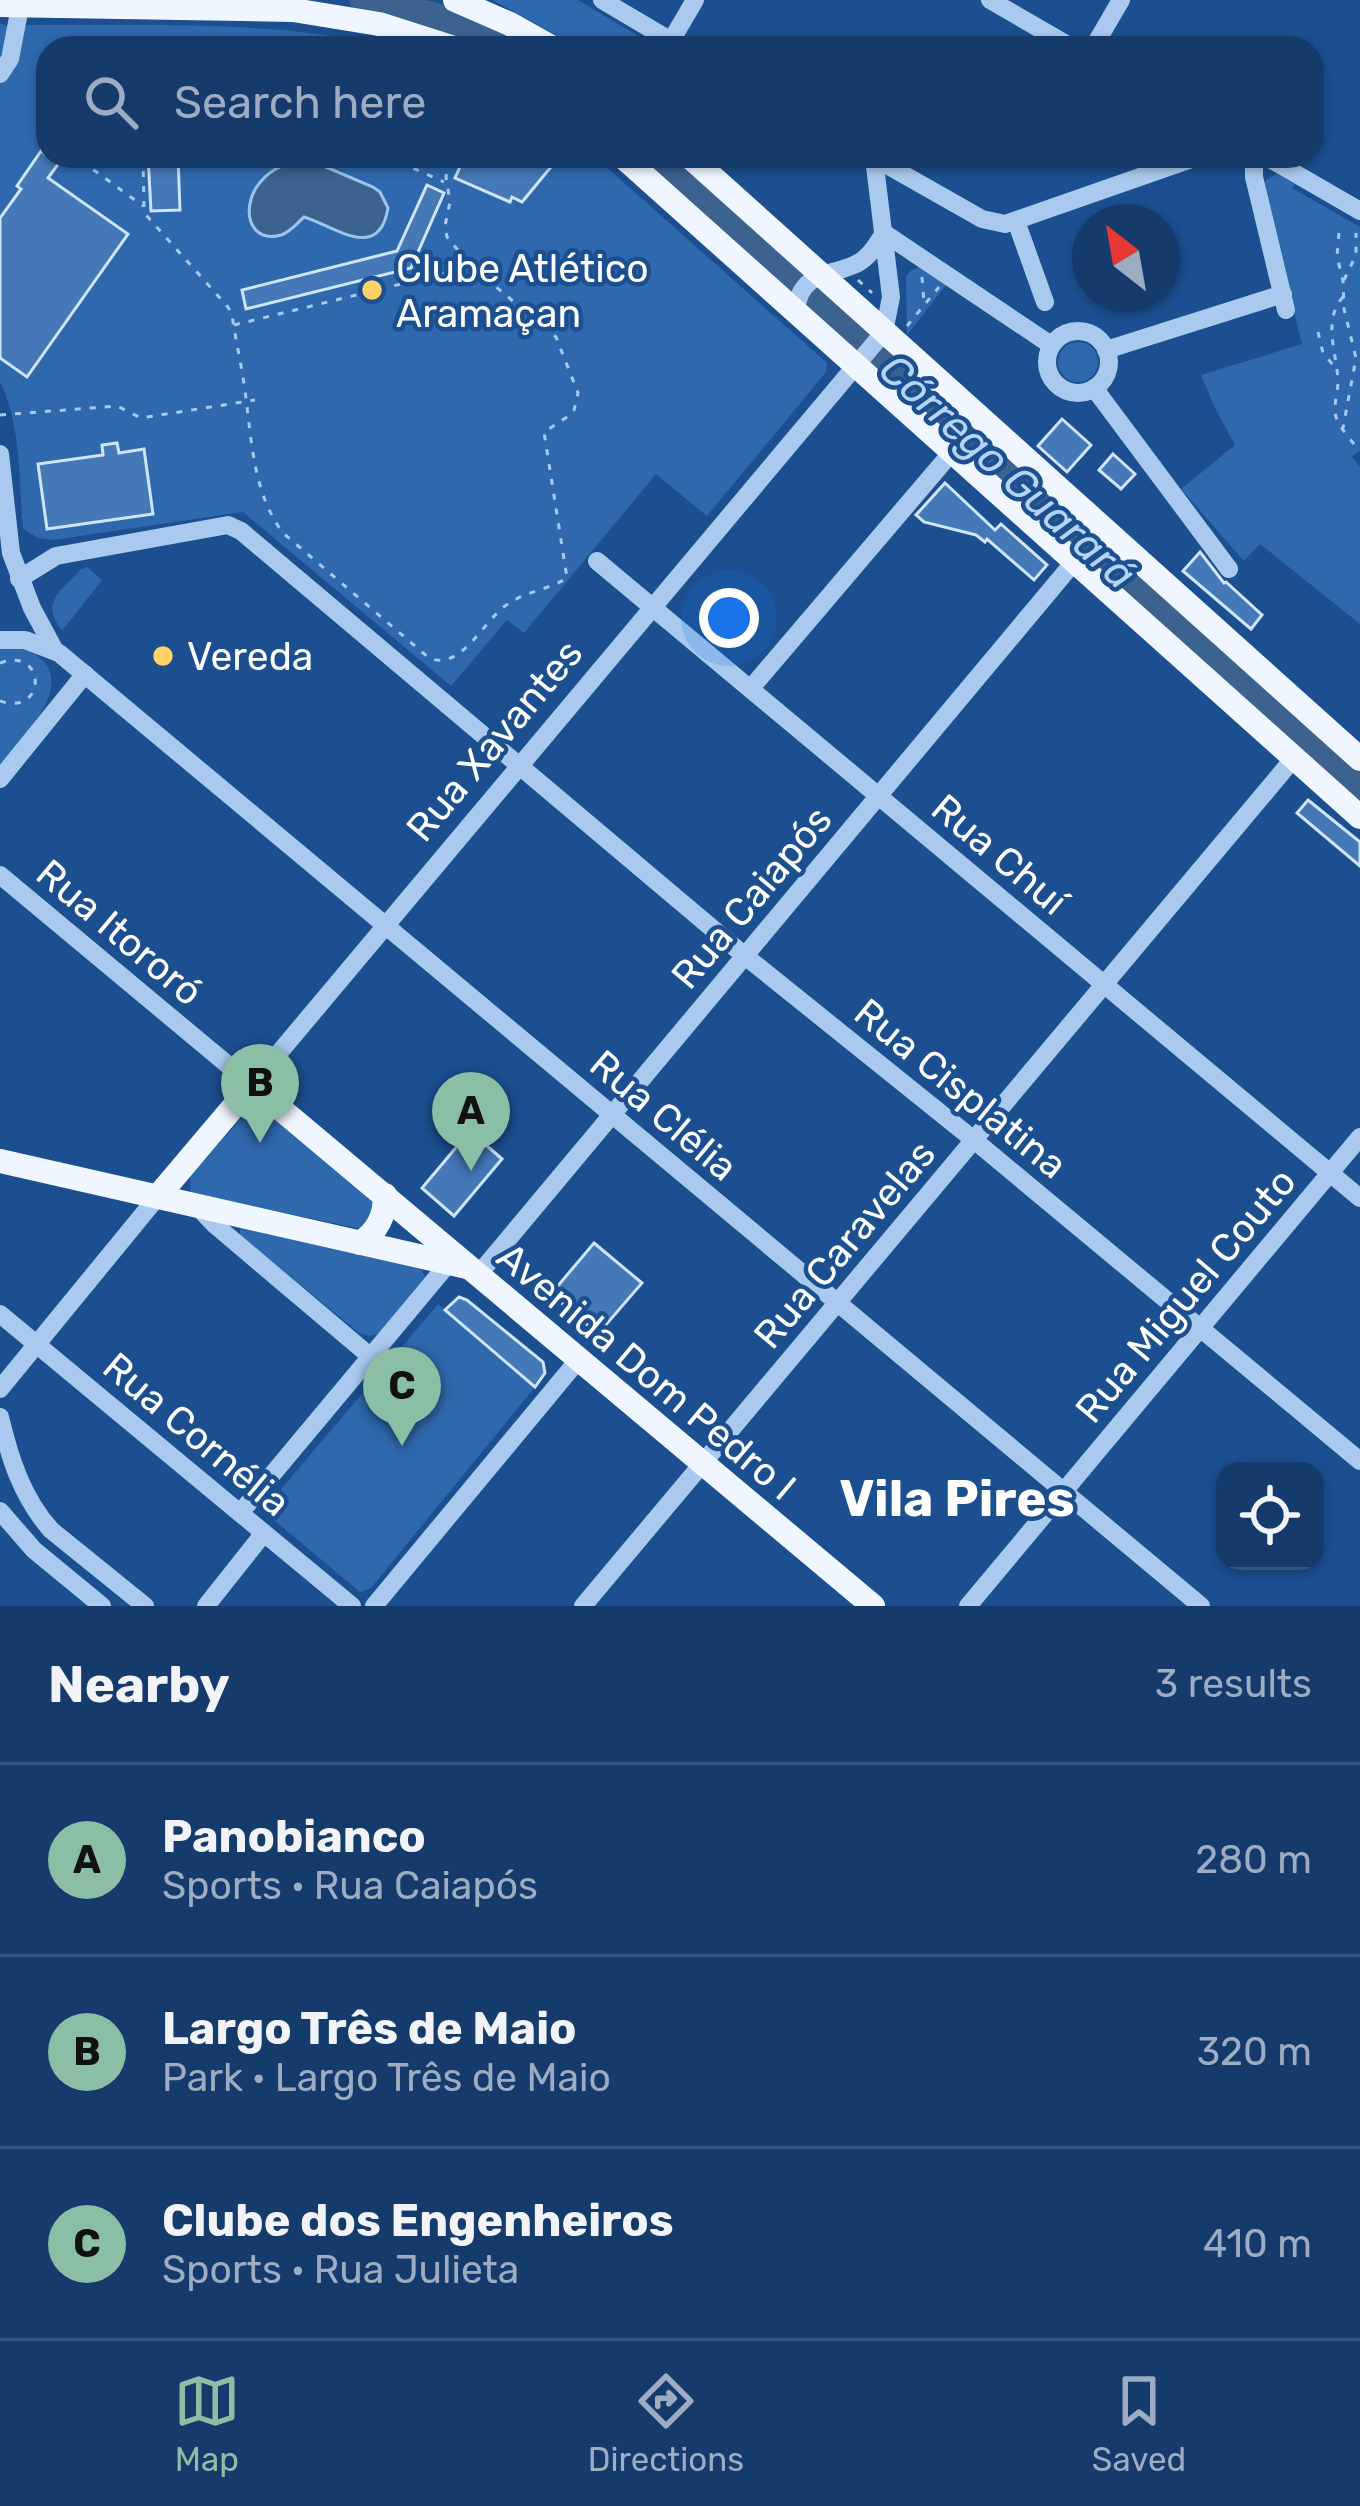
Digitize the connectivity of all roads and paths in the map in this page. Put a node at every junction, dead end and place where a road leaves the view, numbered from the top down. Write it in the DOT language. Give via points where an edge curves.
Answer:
graph roads {
  1 [pos="455,0"];
  2 [pos="602,0"];
  3 [pos="694,0"];
  4 [pos="990,0"];
  5 [pos="1121,0"];
  6 [pos="10,6"];
  7 [pos="416,36"];
  8 [pos="532,36"];
  9 [pos="663,36"];
  10 [pos="680,36"];
  11 [pos="1052,36"];
  12 [pos="1100,36"];
  13 [pos="0,74"];
  14 [pos="92,168"];
  15 [pos="143,168"];
  16 [pos="413,168"];
  17 [pos="446,168"];
  18 [pos="636,168"];
  19 [pos="702,168"];
  20 [pos="874,168"];
  21 [pos="892,168"];
  22 [pos="1166,168"];
  23 [pos="1254,168"];
  24 [pos="1286,168"];
  25 [pos="447,183"];
  26 [pos="143,206"];
  27 [pos="1360,211"];
  28 [pos="1016,221"];
  29 [pos="884,233"];
  30 [pos="1339,233"];
  31 [pos="1356,233"];
  32 [pos="920,257"];
  33 [pos="856,264"];
  34 [pos="471,266"];
  35 [pos="817,276"];
  36 [pos="950,277"];
  37 [pos="1343,281"];
  38 [pos="891,297"];
  39 [pos="1343,297"];
  40 [pos="1045,302"];
  41 [pos="798,303"];
  42 [pos="924,306"];
  43 [pos="233,326"];
  44 [pos="1318,332"];
  45 [pos="1051,345"];
  46 [pos="875,347"];
  47 [pos="1106,350"];
  48 [pos="1335,368"];
  49 [pos="1094,388"];
  50 [pos="255,400"];
  51 [pos="247,401"];
  52 [pos="0,415"];
  53 [pos="1343,428"];
  54 [pos="1360,451"];
  55 [pos="952,452"];
  56 [pos="0,454"];
  57 [pos="597,561"];
  58 [pos="1074,562"];
  59 [pos="1228,569"];
  60 [pos="19,579"];
  61 [pos="653,606"];
  62 [pos="0,640"];
  63 [pos="54,649"];
  64 [pos="0,663"];
  65 [pos="44,668"];
  66 [pos="34,673"];
  67 [pos="85,674"];
  68 [pos="751,688"];
  69 [pos="0,701"];
  70 [pos="1294,758"];
  71 [pos="1360,759"];
  72 [pos="519,766"];
  73 [pos="0,779"];
  74 [pos="879,795"];
  75 [pos="1360,818"];
  76 [pos="0,875"];
  77 [pos="386,926"];
  78 [pos="745,956"];
  79 [pos="1105,984"];
  80 [pos="252,1085"];
  81 [pos="612,1114"];
  82 [pos="1360,1137"];
  83 [pos="974,1139"];
  84 [pos="0,1161"];
  85 [pos="1330,1173"];
  86 [pos="385,1195"];
  87 [pos="159,1196"];
  88 [pos="1360,1198"];
  89 [pos="196,1204"];
  90 [pos="360,1243"];
  91 [pos="463,1265"];
  92 [pos="838,1303"];
  93 [pos="0,1314"];
  94 [pos="1200,1328"];
  95 [pos="36,1343"];
  96 [pos="371,1357"];
  97 [pos="579,1359"];
  98 [pos="0,1389"];
  99 [pos="0,1417"];
  100 [pos="1360,1461"];
  101 [pos="703,1463"];
  102 [pos="1064,1491"];
  103 [pos="0,1511"];
  104 [pos="240,1513"];
  105 [pos="265,1533"];
  106 [pos="102,1606"];
  107 [pos="145,1606"];
  108 [pos="206,1606"];
  109 [pos="352,1606"];
  110 [pos="374,1606"];
  111 [pos="584,1606"];
  112 [pos="874,1606"];
  113 [pos="968,1606"];
  114 [pos="1201,1606"];
  1 -- 8 [label="main road"];
  2 -- 9 [label="street"];
  3 -- 10 [label="street"];
  4 -- 11 [label="street"];
  5 -- 12 [label="street"];
  6 -- 7 [label="main road" via="293,10"];
  6 -- 13 [label="street" via="10,59"];
  14 -- 26 [label="path"];
  15 -- 26 [label="path"];
  16 -- 25 [label="path"];
  17 -- 25 [label="path"];
  18 -- 41 [label="main road"];
  19 -- 35 [label="main road"];
  20 -- 29 [label="street"];
  21 -- 28 [label="street" via="982,219"];
  22 -- 28 [label="street"];
  23 -- 47 [label="street" via="1284,302"];
  24 -- 27 [label="street"];
  25 -- 34 [label="path" via="445,232"];
  26 -- 43 [label="path" via="228,307"];
  28 -- 40 [label="street"];
  29 -- 32 [label="street"];
  29 -- 33 [label="street"];
  29 -- 38 [label="street"];
  30 -- 37 [label="path"];
  31 -- 37 [label="path"];
  32 -- 36 [label="street"];
  32 -- 42 [label="path"];
  33 -- 35 [label="street"];
  33 -- 38 [label="street"];
  34 -- 43 [label="path"];
  34 -- 51 [label="path" via="556,338 578,393 570,416 544,432 567,578 502,607 455,657 429,658 283,533 263,499"];
  35 -- 41 [label="street"];
  35 -- 46 [label="main road"];
  36 -- 42 [label="path"];
  36 -- 45 [label="street"];
  37 -- 39 [label="path"];
  38 -- 46 [label="street"];
  39 -- 48 [label="path" via="1332,329"];
  39 -- 53 [label="path" via="1356,358"];
  41 -- 46 [label="main road"];
  42 -- 46 [label="path"];
  43 -- 51 [label="path"];
  44 -- 48 [label="path"];
  45 -- 47 [label="street" via="1084,331"];
  45 -- 49 [label="street" via="1046,361 1056,384 1078,393"];
  46 -- 55 [label="main road"];
  46 -- 61 [label="street, Rua Xavantes"];
  46 -- 71 [label="main road"];
  47 -- 49 [label="street" via="1108,367"];
  48 -- 53 [label="path"];
  49 -- 59 [label="street"];
  50 -- 51 [label="path"];
  51 -- 52 [label="path" via="141,418 117,406"];
  53 -- 54 [label="path"];
  55 -- 58 [label="main road"];
  55 -- 68 [label="street"];
  56 -- 60 [label="street"];
  57 -- 61 [label="street, Rua Chuí"];
  58 -- 70 [label="main road"];
  58 -- 74 [label="street, Rua Caiapós"];
  60 -- 63 [label="street"];
  60 -- 72 [label="street, Rua Cisplatina" via="56,556 234,528"];
  61 -- 68 [label="street, Rua Chuí"];
  61 -- 72 [label="street, Rua Xavantes"];
  62 -- 63 [label="street"];
  63 -- 67 [label="street, Rua Clélia"];
  64 -- 66 [label="path" via="20,660"];
  65 -- 66 [label="path"];
  66 -- 69 [label="path" via="24,702"];
  67 -- 73 [label="street"];
  67 -- 77 [label="street, Rua Clélia"];
  68 -- 74 [label="street, Rua Chuí"];
  70 -- 75 [label="main road"];
  70 -- 79 [label="street, Rua Caravelas"];
  72 -- 77 [label="street, Rua Xavantes"];
  72 -- 78 [label="street, Rua Cisplatina"];
  74 -- 78 [label="street, Rua Caiapós"];
  74 -- 79 [label="street, Rua Chuí"];
  76 -- 80 [label="street, Rua Itororó"];
  77 -- 80 [label="street, Rua Xavantes"];
  77 -- 81 [label="street, Rua Clélia"];
  78 -- 81 [label="street, Rua Caiapós"];
  78 -- 83 [label="street, Rua Cisplatina"];
  79 -- 83 [label="street, Rua Caravelas"];
  79 -- 85 [label="street, Rua Chuí"];
  80 -- 86 [label="main road"];
  80 -- 87 [label="main road, Rua Xavantes"];
  81 -- 91 [label="street, Rua Caiapós"];
  81 -- 92 [label="street, Rua Clélia"];
  82 -- 85 [label="street, Rua Miguel Couto"];
  83 -- 92 [label="street, Rua Caravelas"];
  83 -- 94 [label="street, Rua Cisplatina"];
  84 -- 87 [label="main road, Avenida Dom Pedro I"];
  85 -- 88 [label="street, Rua Chuí"];
  85 -- 94 [label="street, Rua Miguel Couto"];
  86 -- 90 [label="main road" via="382,1218"];
  86 -- 91 [label="main road"];
  87 -- 89 [label="main road, Avenida Dom Pedro I"];
  87 -- 95 [label="street"];
  89 -- 90 [label="main road, Avenida Dom Pedro I"];
  89 -- 96 [label="street"];
  90 -- 91 [label="main road, Avenida Dom Pedro I"];
  91 -- 96 [label="street, Rua Caiapós"];
  91 -- 97 [label="main road, Avenida Dom Pedro I"];
  92 -- 101 [label="street, Rua Caravelas"];
  92 -- 102 [label="street, Rua Clélia"];
  93 -- 95 [label="street, Rua Cornélia"];
  94 -- 100 [label="street, Rua Cisplatina"];
  94 -- 102 [label="street, Rua Miguel Couto"];
  95 -- 98 [label="street"];
  95 -- 104 [label="street, Rua Cornélia"];
  96 -- 104 [label="street, Rua Caiapós"];
  97 -- 101 [label="main road, Avenida Dom Pedro I"];
  97 -- 110 [label="street"];
  99 -- 107 [label="street" via="38,1514"];
  101 -- 111 [label="street, Rua Caravelas"];
  101 -- 112 [label="main road, Avenida Dom Pedro I"];
  102 -- 113 [label="street, Rua Miguel Couto"];
  102 -- 114 [label="street, Rua Clélia"];
  103 -- 106 [label="street"];
  104 -- 105 [label="street, Rua Cornélia"];
  105 -- 108 [label="street"];
  105 -- 109 [label="street, Rua Cornélia"];
}
